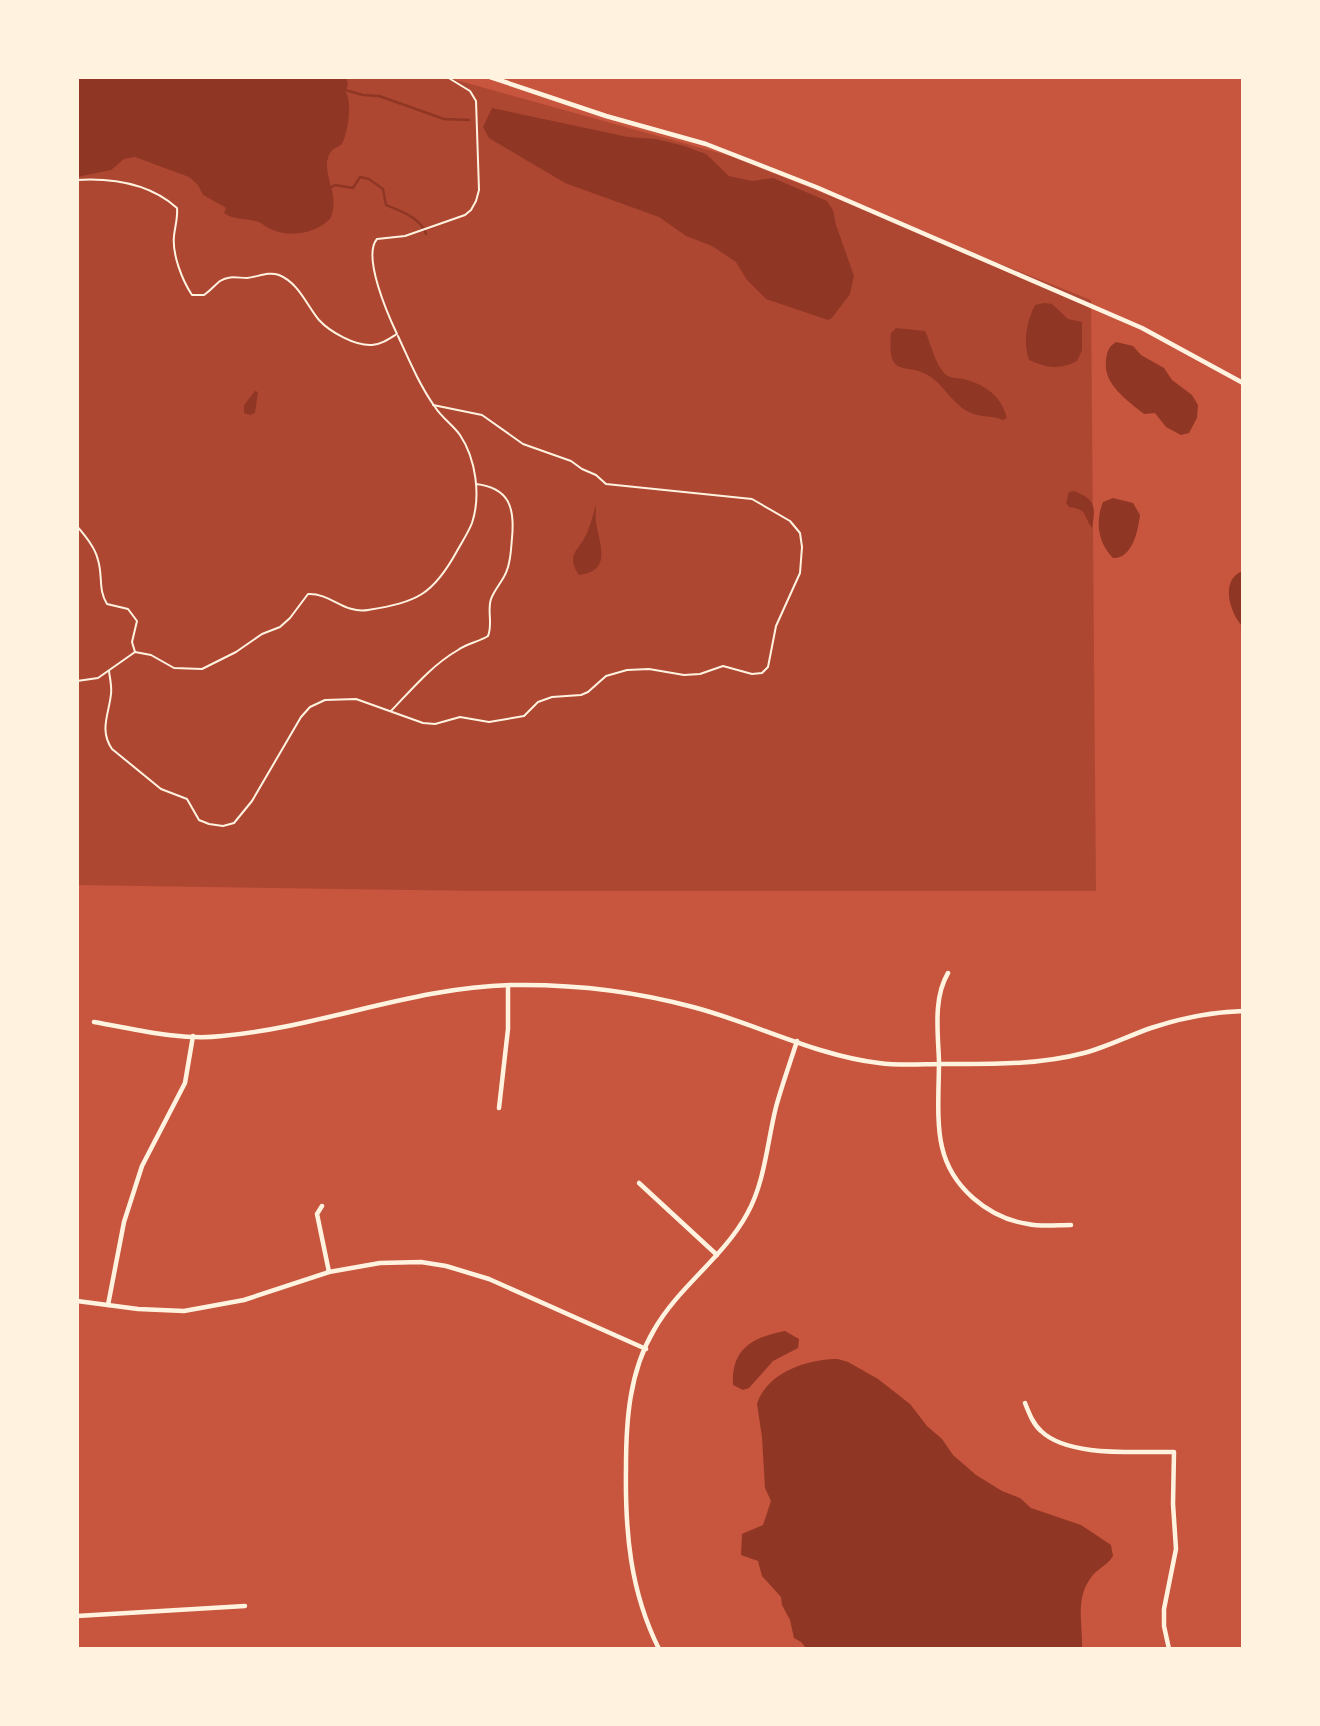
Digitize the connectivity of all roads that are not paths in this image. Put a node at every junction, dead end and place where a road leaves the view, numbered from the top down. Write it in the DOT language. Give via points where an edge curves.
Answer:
graph roads {
  1 [pos="491,77"];
  2 [pos="1243,383"];
  3 [pos="948,973"];
  4 [pos="508,986"];
  5 [pos="1243,1011"];
  6 [pos="94,1022"];
  7 [pos="193,1036"];
  8 [pos="797,1041"];
  9 [pos="939,1064"];
  10 [pos="499,1108"];
  11 [pos="639,1183"];
  12 [pos="322,1206"];
  13 [pos="1071,1225"];
  14 [pos="717,1255"];
  15 [pos="329,1272"];
  16 [pos="77,1301"];
  17 [pos="108,1305"];
  18 [pos="646,1349"];
  19 [pos="1025,1403"];
  20 [pos="245,1606"];
  21 [pos="77,1616"];
  22 [pos="659,1649"];
  23 [pos="1169,1649"];
  1 -- 2 [label="street" via="706,144 816,187 1142,328"];
  3 -- 9 [label="street" via="939,994"];
  4 -- 7 [label="street" via="440,991 304,1023 220,1037"];
  4 -- 8 [label="street" via="571,986 645,996"];
  4 -- 10 [label="street"];
  5 -- 9 [label="street" via="1177,1020 1061,1058"];
  6 -- 7 [label="street"];
  7 -- 17 [label="street" via="185,1083 138,1177"];
  8 -- 9 [label="street" via="877,1063"];
  8 -- 14 [label="street" via="776,1106 757,1194"];
  9 -- 13 [label="street" via="942,1147 969,1195 1012,1220"];
  11 -- 14 [label="street"];
  12 -- 15 [label="street" via="317,1214"];
  14 -- 18 [label="street" via="674,1301 653,1330"];
  15 -- 17 [label="street" via="244,1300 184,1311"];
  15 -- 18 [label="street" via="380,1263 446,1266 506,1287"];
  16 -- 17 [label="street"];
  18 -- 22 [label="street" via="631,1391 626,1424 625,1512 629,1560"];
  19 -- 23 [label="street" via="1041,1432 1055,1441 1090,1449 1174,1452 1176,1549 1164,1609"];
  20 -- 21 [label="street"];
}
